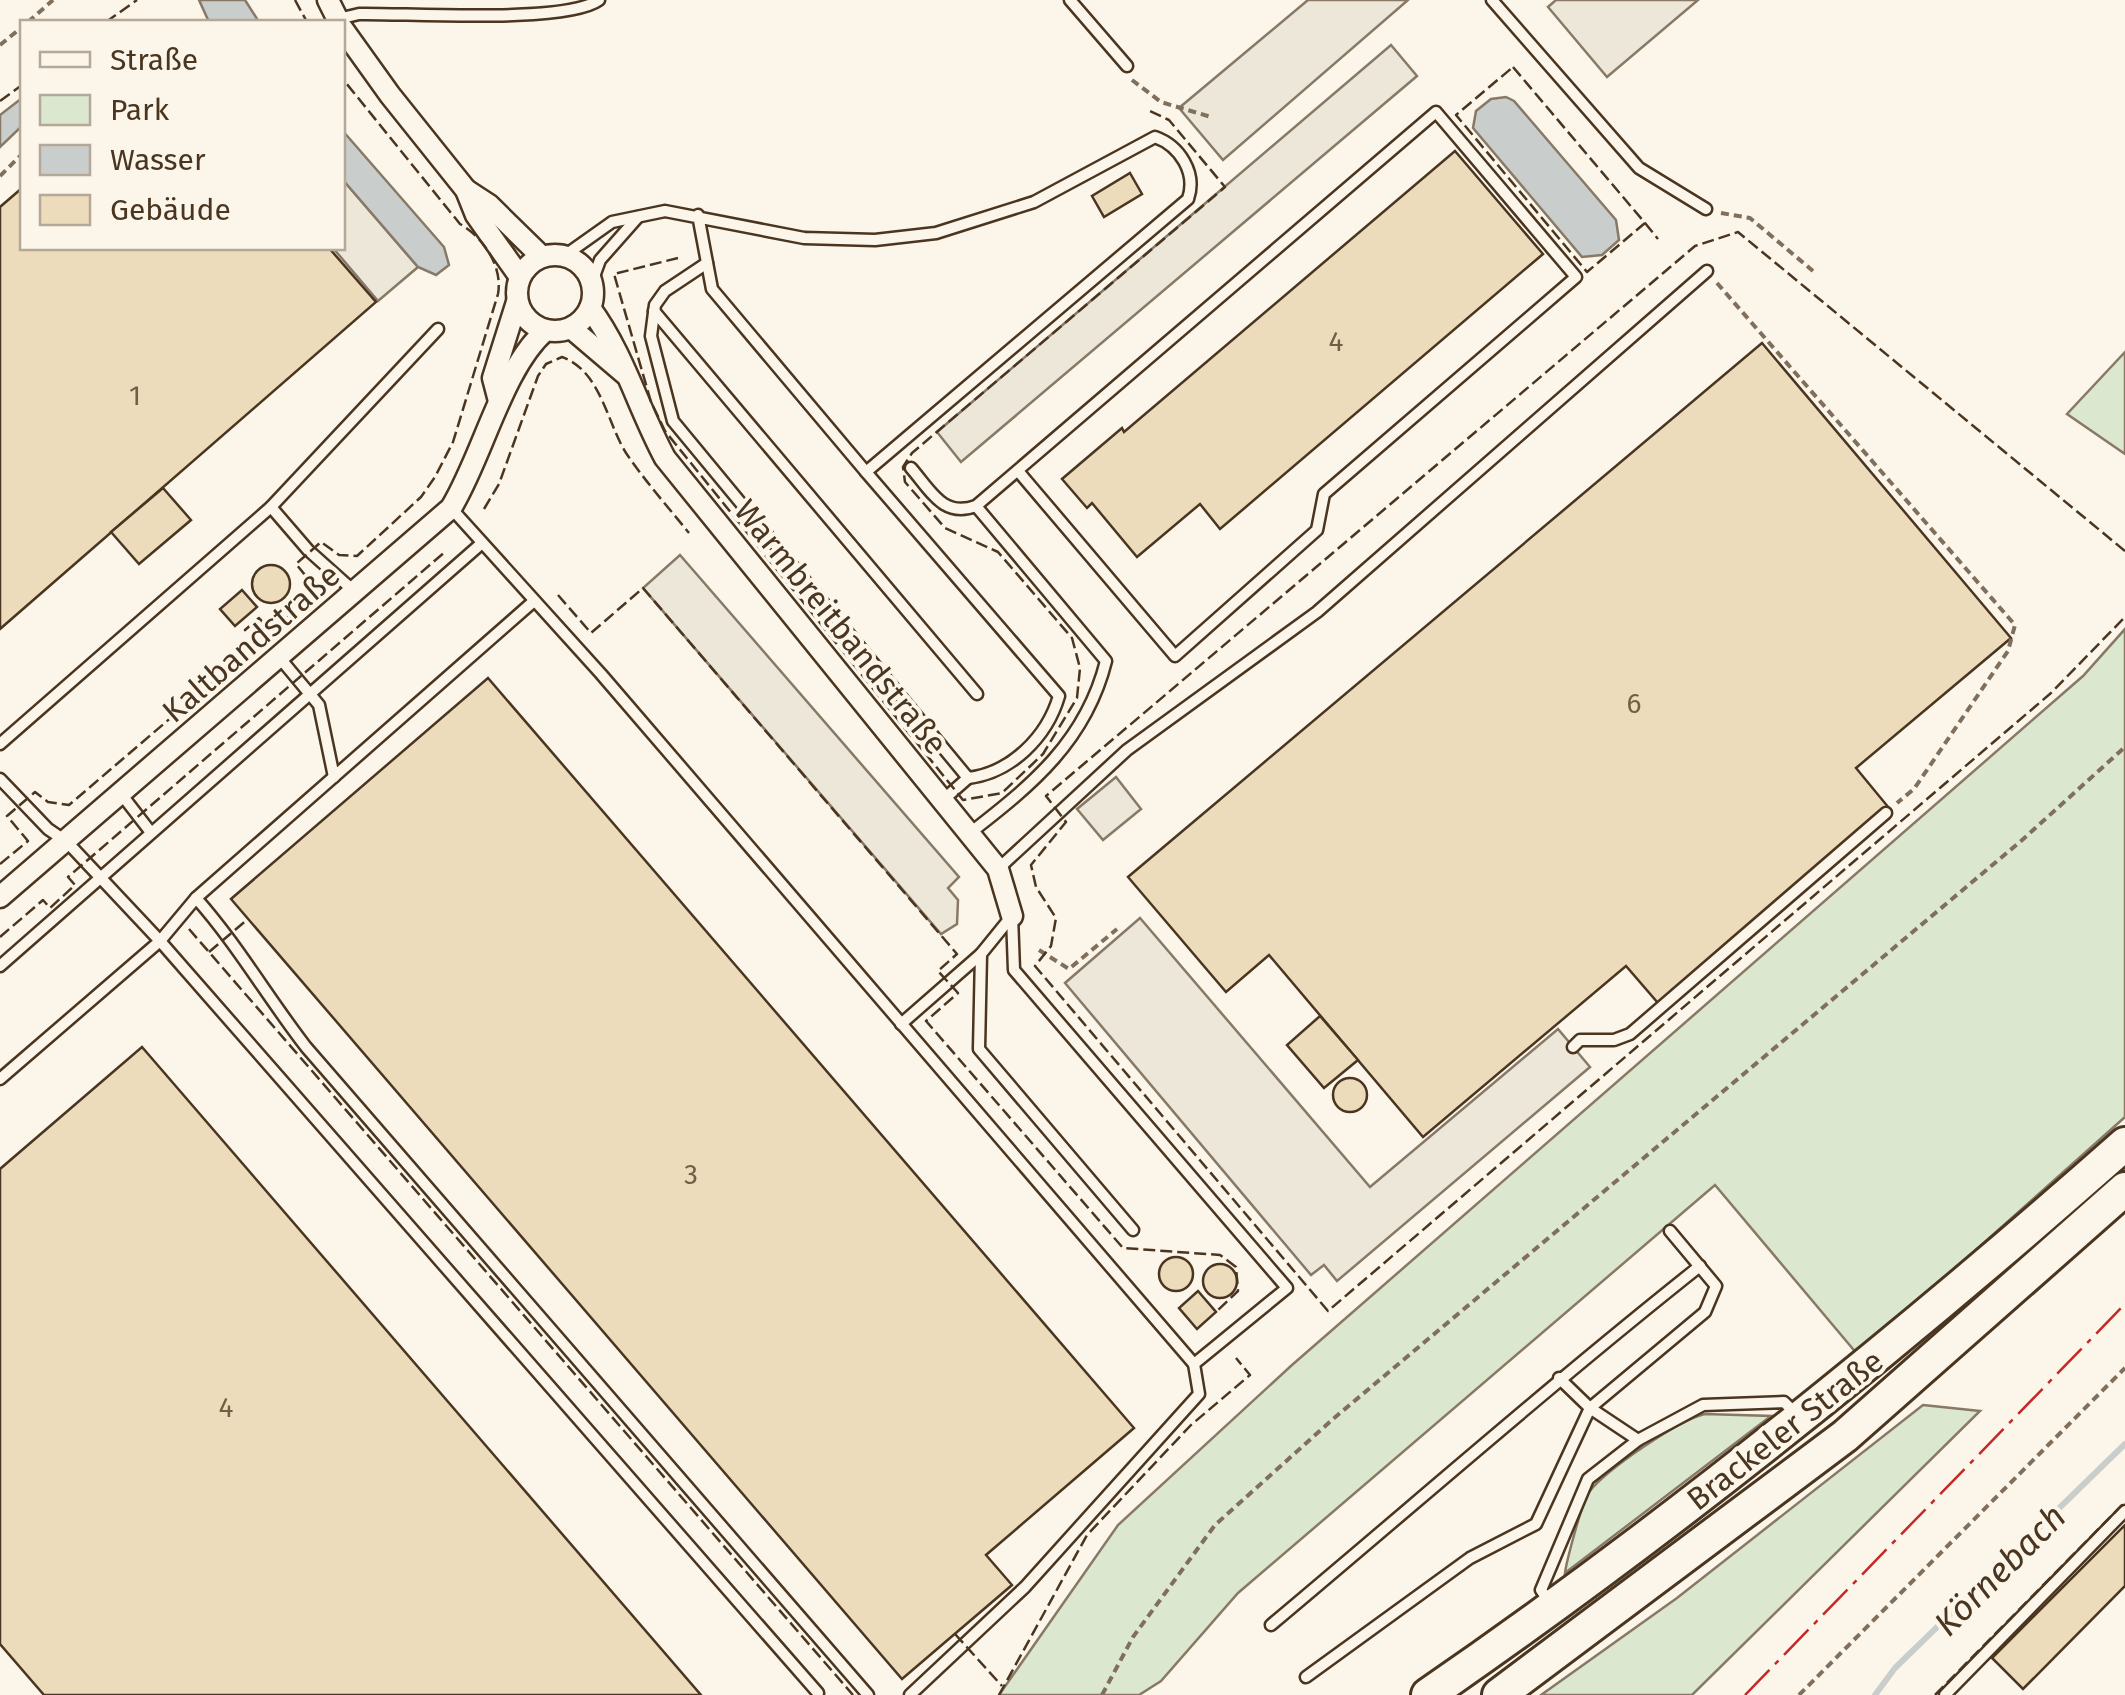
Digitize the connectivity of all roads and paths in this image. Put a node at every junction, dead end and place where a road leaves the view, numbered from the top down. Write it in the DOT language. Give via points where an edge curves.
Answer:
graph roads {
  1 [pos="54,0"];
  2 [pos="599,0"];
  3 [pos="1070,0"];
  4 [pos="1492,0"];
  5 [pos="337,17"];
  6 [pos="31,20"];
  7 [pos="20,29"];
  8 [pos="345,29"];
  9 [pos="0,45"];
  10 [pos="1127,66"];
  11 [pos="1210,117"];
  12 [pos="20,156"];
  13 [pos="0,176"];
  14 [pos="466,190"];
  15 [pos="1706,210"];
  16 [pos="698,215"];
  17 [pos="638,216"];
  18 [pos="564,256"];
  19 [pos="542,257"];
  20 [pos="707,263"];
  21 [pos="1707,271"];
  22 [pos="1813,271"];
  23 [pos="520,277"];
  24 [pos="592,282"];
  25 [pos="517,302"];
  26 [pos="590,308"];
  27 [pos="654,311"];
  28 [pos="571,328"];
  29 [pos="438,329"];
  30 [pos="546,330"];
  31 [pos="625,374"];
  32 [pos="499,401"];
  33 [pos="910,468"];
  34 [pos="1018,471"];
  35 [pos="866,472"];
  36 [pos="976,506"];
  37 [pos="271,507"];
  38 [pos="451,508"];
  39 [pos="482,543"];
  40 [pos="355,592"];
  41 [pos="534,601"];
  42 [pos="279,657"];
  43 [pos="309,694"];
  44 [pos="978,694"];
  45 [pos="0,744"];
  46 [pos="2125,747"];
  47 [pos="334,778"];
  48 [pos="968,778"];
  49 [pos="0,779"];
  50 [pos="122,796"];
  51 [pos="943,800"];
  52 [pos="1886,813"];
  53 [pos="150,830"];
  54 [pos="970,833"];
  55 [pos="67,842"];
  56 [pos="998,869"];
  57 [pos="99,879"];
  58 [pos="0,898"];
  59 [pos="196,898"];
  60 [pos="1012,916"];
  61 [pos="1117,929"];
  62 [pos="160,941"];
  63 [pos="1039,950"];
  64 [pos="981,954"];
  65 [pos="0,966"];
  66 [pos="901,1024"];
  67 [pos="1573,1047"];
  68 [pos="0,1079"];
  69 [pos="2125,1144"];
  70 [pos="2125,1189"];
  71 [pos="1134,1230"];
  72 [pos="1670,1231"];
  73 [pos="1700,1266"];
  74 [pos="1194,1364"];
  75 [pos="2125,1368"];
  76 [pos="1559,1378"];
  77 [pos="1590,1408"];
  78 [pos="1801,1419"];
  79 [pos="1638,1440"];
  80 [pos="2125,1511"];
  81 [pos="1554,1609"];
  82 [pos="1271,1625"];
  83 [pos="1306,1678"];
  84 [pos="818,1693"];
  85 [pos="868,1695"];
  86 [pos="910,1695"];
  87 [pos="1102,1695"];
  88 [pos="1428,1695"];
  89 [pos="1498,1695"];
  90 [pos="1799,1695"];
  91 [pos="1945,1695"];
  1 -- 6 [label="path"];
  2 -- 5 [label="lane" via="588,8 536,13"];
  3 -- 10 [label="lane"];
  4 -- 15 [label="lane" via="1639,168"];
  7 -- 9 [label="path"];
  8 -- 14 [label="street"];
  10 -- 11 [label="path" via="1133,81 1161,102"];
  12 -- 13 [label="path"];
  14 -- 19 [label="street"];
  14 -- 23 [label="street" via="476,216"];
  15 -- 22 [label="path" via="1750,218"];
  16 -- 17 [label="lane"];
  16 -- 20 [label="lane"];
  16 -- 35 [label="lane" via="804,238 875,240 993,218 1154,137 1166,141 1188,168 1194,183 1188,199"];
  17 -- 18 [label="lane" via="612,222"];
  17 -- 24 [label="lane" via="600,260"];
  18 -- 19 [label="street"];
  18 -- 24 [label="street"];
  19 -- 23 [label="street"];
  20 -- 27 [label="lane" via="665,291"];
  20 -- 35 [label="lane" via="712,289"];
  21 -- 52 [label="path" via="2016,625 2008,651 1914,789"];
  21 -- 56 [label="lane" via="1316,612 1128,750"];
  23 -- 25 [label="street"];
  24 -- 26 [label="street"];
  25 -- 30 [label="street" via="526,319"];
  25 -- 32 [label="street, Kaltbandstraße" via="493,378"];
  26 -- 28 [label="street"];
  26 -- 31 [label="street, Warmbreitbandstraße"];
  27 -- 44 [label="lane"];
  27 -- 48 [label="lane" via="651,336 674,421"];
  28 -- 30 [label="street"];
  28 -- 31 [label="street, Warmbreitbandstraße"];
  29 -- 37 [label="lane"];
  30 -- 32 [label="street, Kaltbandstraße" via="520,358"];
  31 -- 51 [label="street, Warmbreitbandstraße" via="665,458"];
  32 -- 38 [label="street, Kaltbandstraße"];
  33 -- 36 [label="lane" via="944,508"];
  34 -- 34 [label="lane" via="1174,656 1317,530 1324,494 1576,277 1436,112"];
  34 -- 36 [label="lane"];
  35 -- 48 [label="lane" via="1059,696 1053,718 1021,754 993,775"];
  36 -- 54 [label="lane" via="1106,661 1075,737 1037,782"];
  37 -- 40 [label="lane"];
  37 -- 45 [label="lane"];
  38 -- 39 [label="lane"];
  38 -- 40 [label="street, Kaltbandstraße"];
  39 -- 41 [label="lane"];
  39 -- 43 [label="lane"];
  40 -- 42 [label="street, Kaltbandstraße"];
  41 -- 47 [label="lane"];
  41 -- 66 [label="lane"];
  42 -- 43 [label="lane"];
  42 -- 50 [label="street, Kaltbandstraße"];
  43 -- 47 [label="lane" via="318,705"];
  43 -- 53 [label="lane"];
  46 -- 87 [label="path" via="1215,1525 1133,1637"];
  47 -- 59 [label="lane"];
  48 -- 51 [label="lane"];
  49 -- 55 [label="lane"];
  50 -- 53 [label="lane"];
  50 -- 55 [label="street, Kaltbandstraße"];
  51 -- 54 [label="street, Warmbreitbandstraße"];
  52 -- 67 [label="lane" via="1630,1034 1580,1040"];
  53 -- 57 [label="lane"];
  54 -- 56 [label="street, Warmbreitbandstraße"];
  55 -- 57 [label="lane"];
  55 -- 58 [label="street, Kaltbandstraße"];
  56 -- 60 [label="street, Warmbreitbandstraße"];
  57 -- 62 [label="lane"];
  57 -- 65 [label="lane"];
  59 -- 62 [label="lane"];
  59 -- 85 [label="lane" via="306,1047"];
  60 -- 64 [label="lane"];
  60 -- 74 [label="lane" via="1014,970 1286,1288"];
  61 -- 63 [label="path" via="1069,970"];
  62 -- 68 [label="lane"];
  62 -- 84 [label="lane"];
  64 -- 66 [label="lane"];
  64 -- 71 [label="lane" via="978,1049"];
  66 -- 74 [label="lane"];
  69 -- 78 [label="highway, Brackeler Straße"];
  70 -- 89 [label="highway, Brackeler Straße" via="1845,1436"];
  72 -- 73 [label="lane"];
  73 -- 76 [label="lane"];
  73 -- 77 [label="lane" via="1716,1286 1705,1312"];
  74 -- 86 [label="lane" via="1199,1394 1025,1587"];
  75 -- 90 [label="path"];
  76 -- 77 [label="lane"];
  76 -- 82 [label="lane"];
  77 -- 79 [label="lane"];
  77 -- 83 [label="lane" via="1536,1524 1470,1558"];
  78 -- 79 [label="lane" via="1784,1402 1702,1405"];
  78 -- 81 [label="highway, Brackeler Straße"];
  79 -- 81 [label="lane" via="1588,1479 1541,1590"];
  80 -- 91 [label="lane"];
  81 -- 88 [label="highway, Brackeler Straße"];
}
